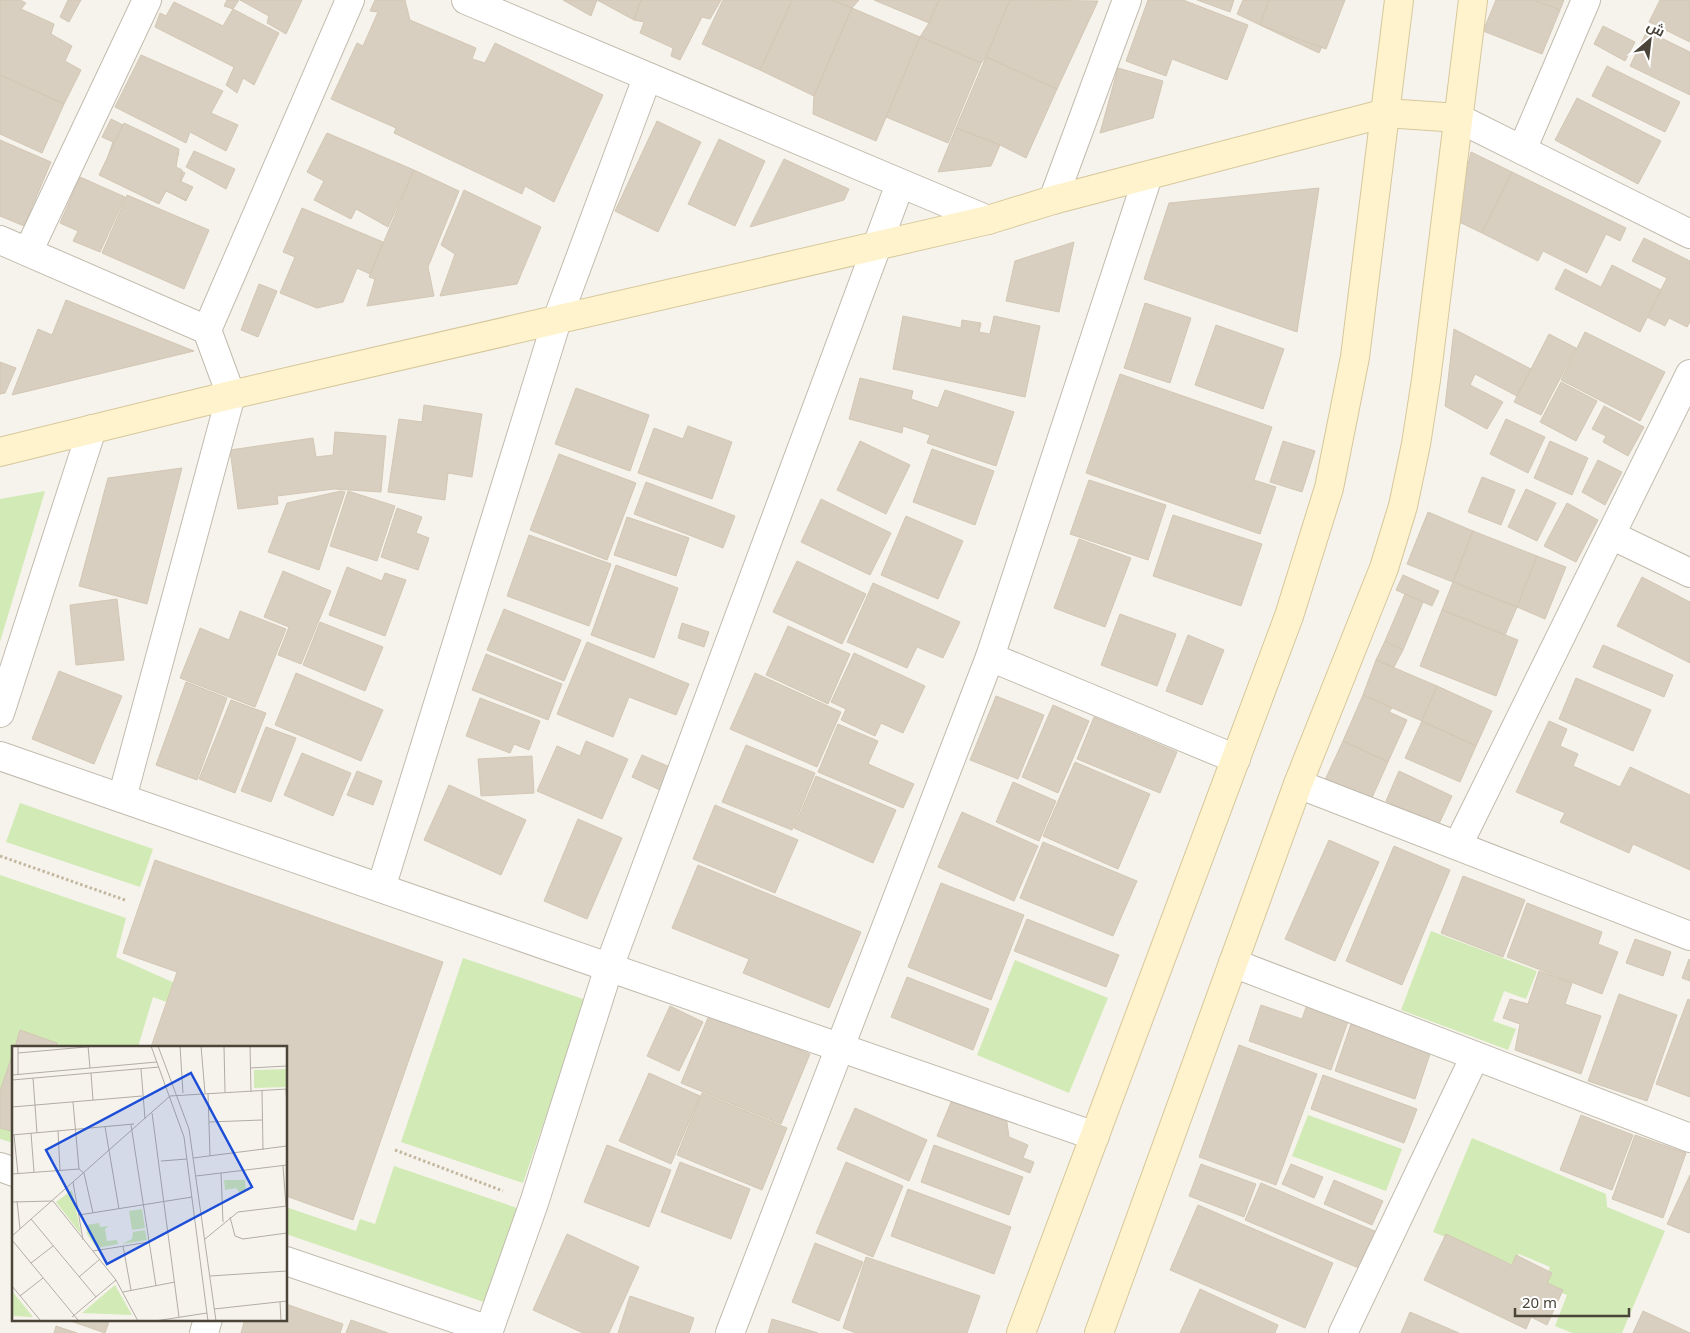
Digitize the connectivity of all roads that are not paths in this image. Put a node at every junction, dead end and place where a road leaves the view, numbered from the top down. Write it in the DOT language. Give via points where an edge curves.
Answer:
graph roads {
  1 [pos="147,0"];
  2 [pos="350,0"];
  3 [pos="466,0"];
  4 [pos="1127,0"];
  5 [pos="1399,0"];
  6 [pos="1473,0"];
  7 [pos="1586,0"];
  8 [pos="647,78"];
  9 [pos="1386,113"];
  10 [pos="1458,118"];
  11 [pos="1522,150"];
  12 [pos="1148,176"];
  13 [pos="900,184"];
  14 [pos="1053,200"];
  15 [pos="988,220"];
  16 [pos="1690,234"];
  17 [pos="0,240"];
  18 [pos="877,246"];
  19 [pos="28,252"];
  20 [pos="557,320"];
  21 [pos="207,330"];
  22 [pos="1690,374"];
  23 [pos="231,395"];
  24 [pos="92,429"];
  25 [pos="0,452"];
  26 [pos="1610,535"];
  27 [pos="1690,574"];
  28 [pos="990,657"];
  29 [pos="0,713"];
  30 [pos="0,756"];
  31 [pos="1236,758"];
  32 [pos="1298,784"];
  33 [pos="122,798"];
  34 [pos="1458,845"];
  35 [pos="381,888"];
  36 [pos="1690,936"];
  37 [pos="1233,962"];
  38 [pos="609,967"];
  39 [pos="840,1047"];
  40 [pos="1475,1056"];
  41 [pos="1095,1136"];
  42 [pos="1690,1138"];
  43 [pos="288,1262"];
  44 [pos="208,1320"];
  45 [pos="488,1332"];
  46 [pos="204,1333"];
  47 [pos="730,1333"];
  48 [pos="1021,1333"];
  49 [pos="1100,1333"];
  50 [pos="1343,1333"];
  1 -- 19 [label="street"];
  2 -- 21 [label="street"];
  3 -- 8 [label="street"];
  4 -- 14 [label="street"];
  5 -- 9 [label="main road"];
  6 -- 10 [label="main road"];
  7 -- 11 [label="street"];
  8 -- 13 [label="street"];
  8 -- 20 [label="street"];
  9 -- 10 [label="main road"];
  9 -- 12 [label="main road"];
  9 -- 31 [label="main road" via="1355,357 1329,488 1289,616"];
  10 -- 11 [label="street"];
  10 -- 32 [label="main road" via="1426,380 1403,506 1384,568"];
  11 -- 16 [label="street"];
  12 -- 14 [label="main road"];
  12 -- 28 [label="street"];
  13 -- 15 [label="street"];
  13 -- 18 [label="street"];
  14 -- 15 [label="main road"];
  15 -- 18 [label="main road"];
  17 -- 19 [label="street"];
  18 -- 20 [label="main road"];
  18 -- 38 [label="street"];
  19 -- 21 [label="street"];
  20 -- 23 [label="main road"];
  20 -- 35 [label="street"];
  21 -- 23 [label="street"];
  22 -- 26 [label="street"];
  23 -- 24 [label="main road"];
  23 -- 33 [label="street"];
  24 -- 25 [label="main road"];
  24 -- 29 [label="street"];
  26 -- 27 [label="street"];
  26 -- 34 [label="street"];
  28 -- 31 [label="street"];
  28 -- 39 [label="street"];
  30 -- 33 [label="street"];
  31 -- 41 [label="main road"];
  32 -- 34 [label="street"];
  32 -- 37 [label="main road"];
  33 -- 35 [label="street"];
  34 -- 36 [label="street"];
  35 -- 38 [label="street"];
  37 -- 40 [label="street"];
  37 -- 49 [label="main road"];
  38 -- 39 [label="street"];
  38 -- 45 [label="street" via="534,1203"];
  39 -- 41 [label="street"];
  39 -- 47 [label="street"];
  40 -- 42 [label="street"];
  40 -- 50 [label="street"];
  41 -- 48 [label="main road"];
  43 -- 45 [label="street"];
  44 -- 46 [label="street"];
}
